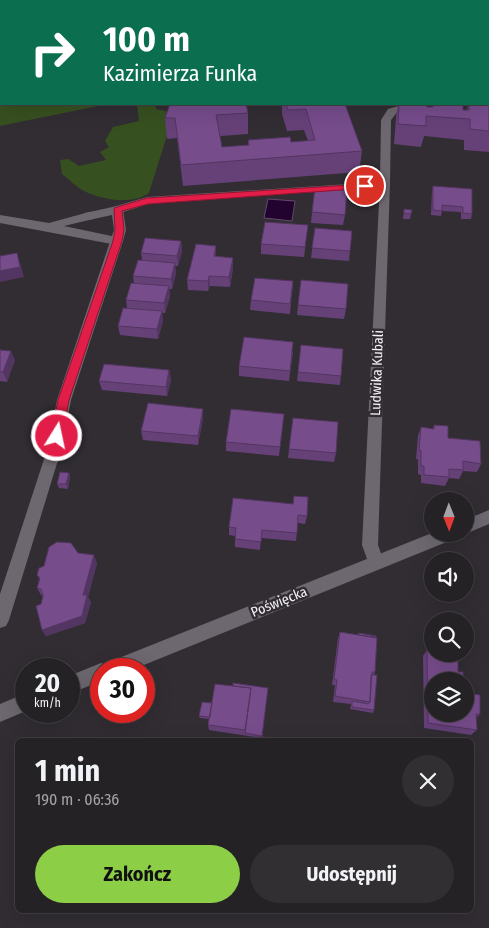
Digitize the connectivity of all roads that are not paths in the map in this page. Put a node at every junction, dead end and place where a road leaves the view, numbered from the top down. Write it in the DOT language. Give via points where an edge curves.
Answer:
graph roads {
  1 [pos="427,110"];
  2 [pos="365,186"];
  3 [pos="118,210"];
  4 [pos="0,219"];
  5 [pos="50,226"];
  6 [pos="117,241"];
  7 [pos="489,517"];
  8 [pos="474,523"];
  9 [pos="427,542"];
  10 [pos="376,562"];
  11 [pos="0,620"];
  12 [pos="137,658"];
  13 [pos="15,707"];
  14 [pos="0,713"];
  1 -- 10 [label="street, Ludwika Kubali" via="400,108 389,112 386,120 370,545"];
  2 -- 3 [label="street" via="147,201"];
  3 -- 5 [label="street"];
  3 -- 6 [label="street" via="120,230"];
  4 -- 5 [label="street"];
  5 -- 6 [label="street"];
  6 -- 11 [label="street" via="64,400 55,447"];
  7 -- 8 [label="street"];
  9 -- 10 [label="street, Poświęcka"];
  10 -- 12 [label="street, Poświęcka"];
  13 -- 14 [label="street"];
}
